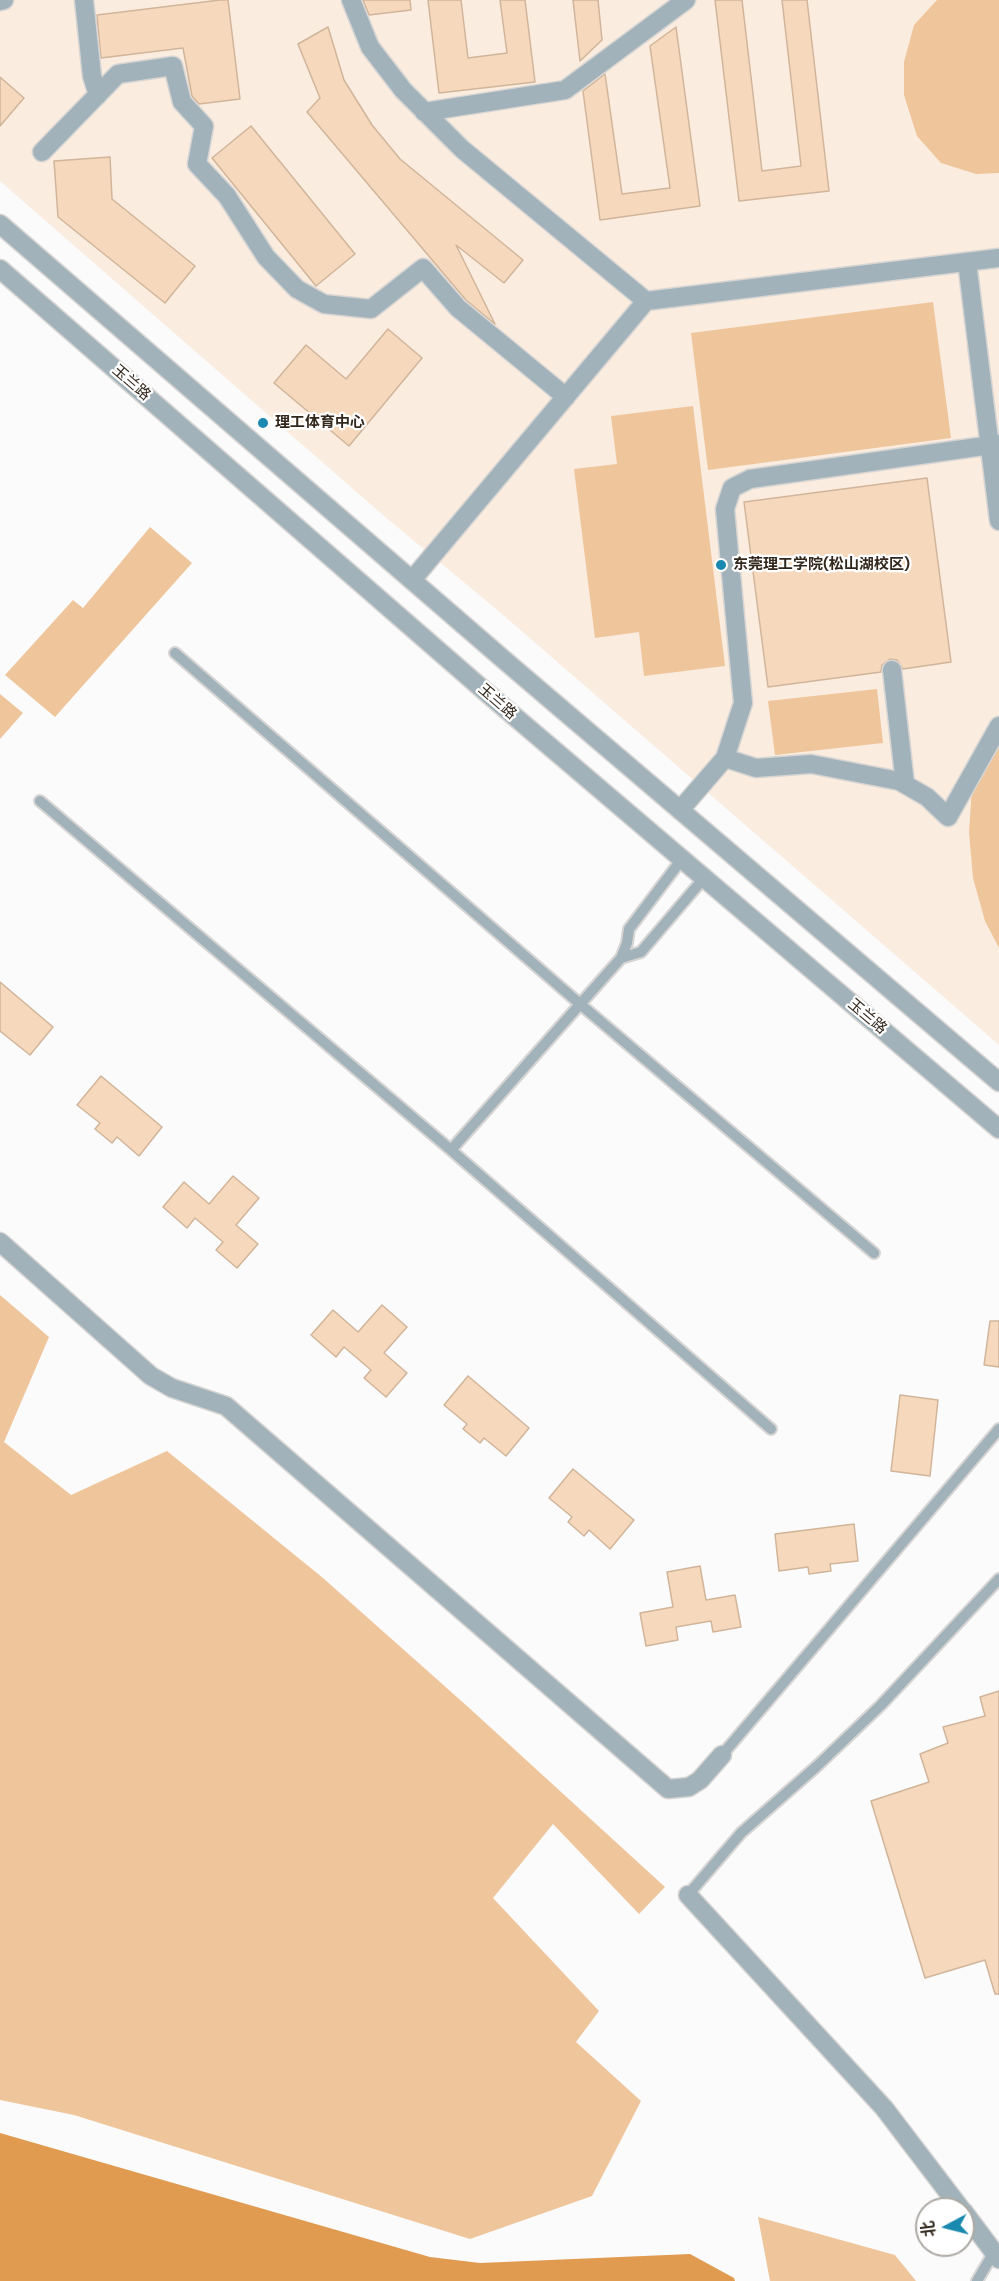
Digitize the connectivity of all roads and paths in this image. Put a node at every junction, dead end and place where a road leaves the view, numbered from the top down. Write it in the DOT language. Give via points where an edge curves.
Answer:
graph roads {
  1 [pos="84,0"];
  2 [pos="351,0"];
  3 [pos="686,0"];
  4 [pos="98,95"];
  5 [pos="424,112"];
  6 [pos="42,152"];
  7 [pos="0,224"];
  8 [pos="999,258"];
  9 [pos="967,262"];
  10 [pos="0,269"];
  11 [pos="646,302"];
  12 [pos="566,397"];
  13 [pos="994,445"];
  14 [pos="999,521"];
  15 [pos="412,580"];
  16 [pos="175,653"];
  17 [pos="892,670"];
  18 [pos="999,726"];
  19 [pos="725,758"];
  20 [pos="905,784"];
  21 [pos="40,801"];
  22 [pos="680,810"];
  23 [pos="682,859"];
  24 [pos="704,878"];
  25 [pos="621,958"];
  26 [pos="580,1004"];
  27 [pos="999,1082"];
  28 [pos="999,1129"];
  29 [pos="451,1150"];
  30 [pos="0,1242"];
  31 [pos="874,1253"];
  32 [pos="771,1429"];
  33 [pos="999,1430"];
  34 [pos="999,1580"];
  35 [pos="722,1755"];
  36 [pos="688,1895"];
  37 [pos="952,2197"];
  38 [pos="975,2227"];
  39 [pos="996,2255"];
  40 [pos="977,2281"];
  1 -- 4 [label="street" via="92,76"];
  2 -- 5 [label="street" via="370,47"];
  3 -- 5 [label="street" via="565,90"];
  4 -- 6 [label="street"];
  4 -- 12 [label="street" via="118,74 173,66 182,102 204,126 198,164 227,196 266,257 297,289 324,304 371,309 423,268 458,308"];
  5 -- 11 [label="street" via="462,149"];
  7 -- 15 [label="street"];
  8 -- 9 [label="street"];
  9 -- 11 [label="street"];
  9 -- 13 [label="street"];
  10 -- 23 [label="street, 玉兰路"];
  11 -- 12 [label="street"];
  12 -- 15 [label="street"];
  13 -- 14 [label="street"];
  13 -- 19 [label="street" via="750,479 732,488 725,509 743,703"];
  15 -- 22 [label="street"];
  16 -- 26 [label="lane"];
  17 -- 20 [label="street"];
  18 -- 20 [label="street" via="948,817 927,797"];
  19 -- 20 [label="street" via="756,768 811,764"];
  19 -- 22 [label="street"];
  21 -- 29 [label="lane"];
  22 -- 27 [label="street"];
  23 -- 24 [label="street, 玉兰路"];
  23 -- 25 [label="lane" via="629,929"];
  24 -- 25 [label="lane" via="641,952"];
  24 -- 28 [label="street, 玉兰路"];
  25 -- 26 [label="lane"];
  26 -- 29 [label="lane"];
  26 -- 31 [label="lane"];
  29 -- 32 [label="lane"];
  30 -- 35 [label="street" via="151,1376 172,1388 226,1406 668,1789 700,1780"];
  33 -- 35 [label="lane"];
  34 -- 36 [label="lane" via="818,1766 741,1833"];
  36 -- 37 [label="street" via="884,2108"];
  38 -- 39 [label="street"];
  39 -- 40 [label="lane"];
}
